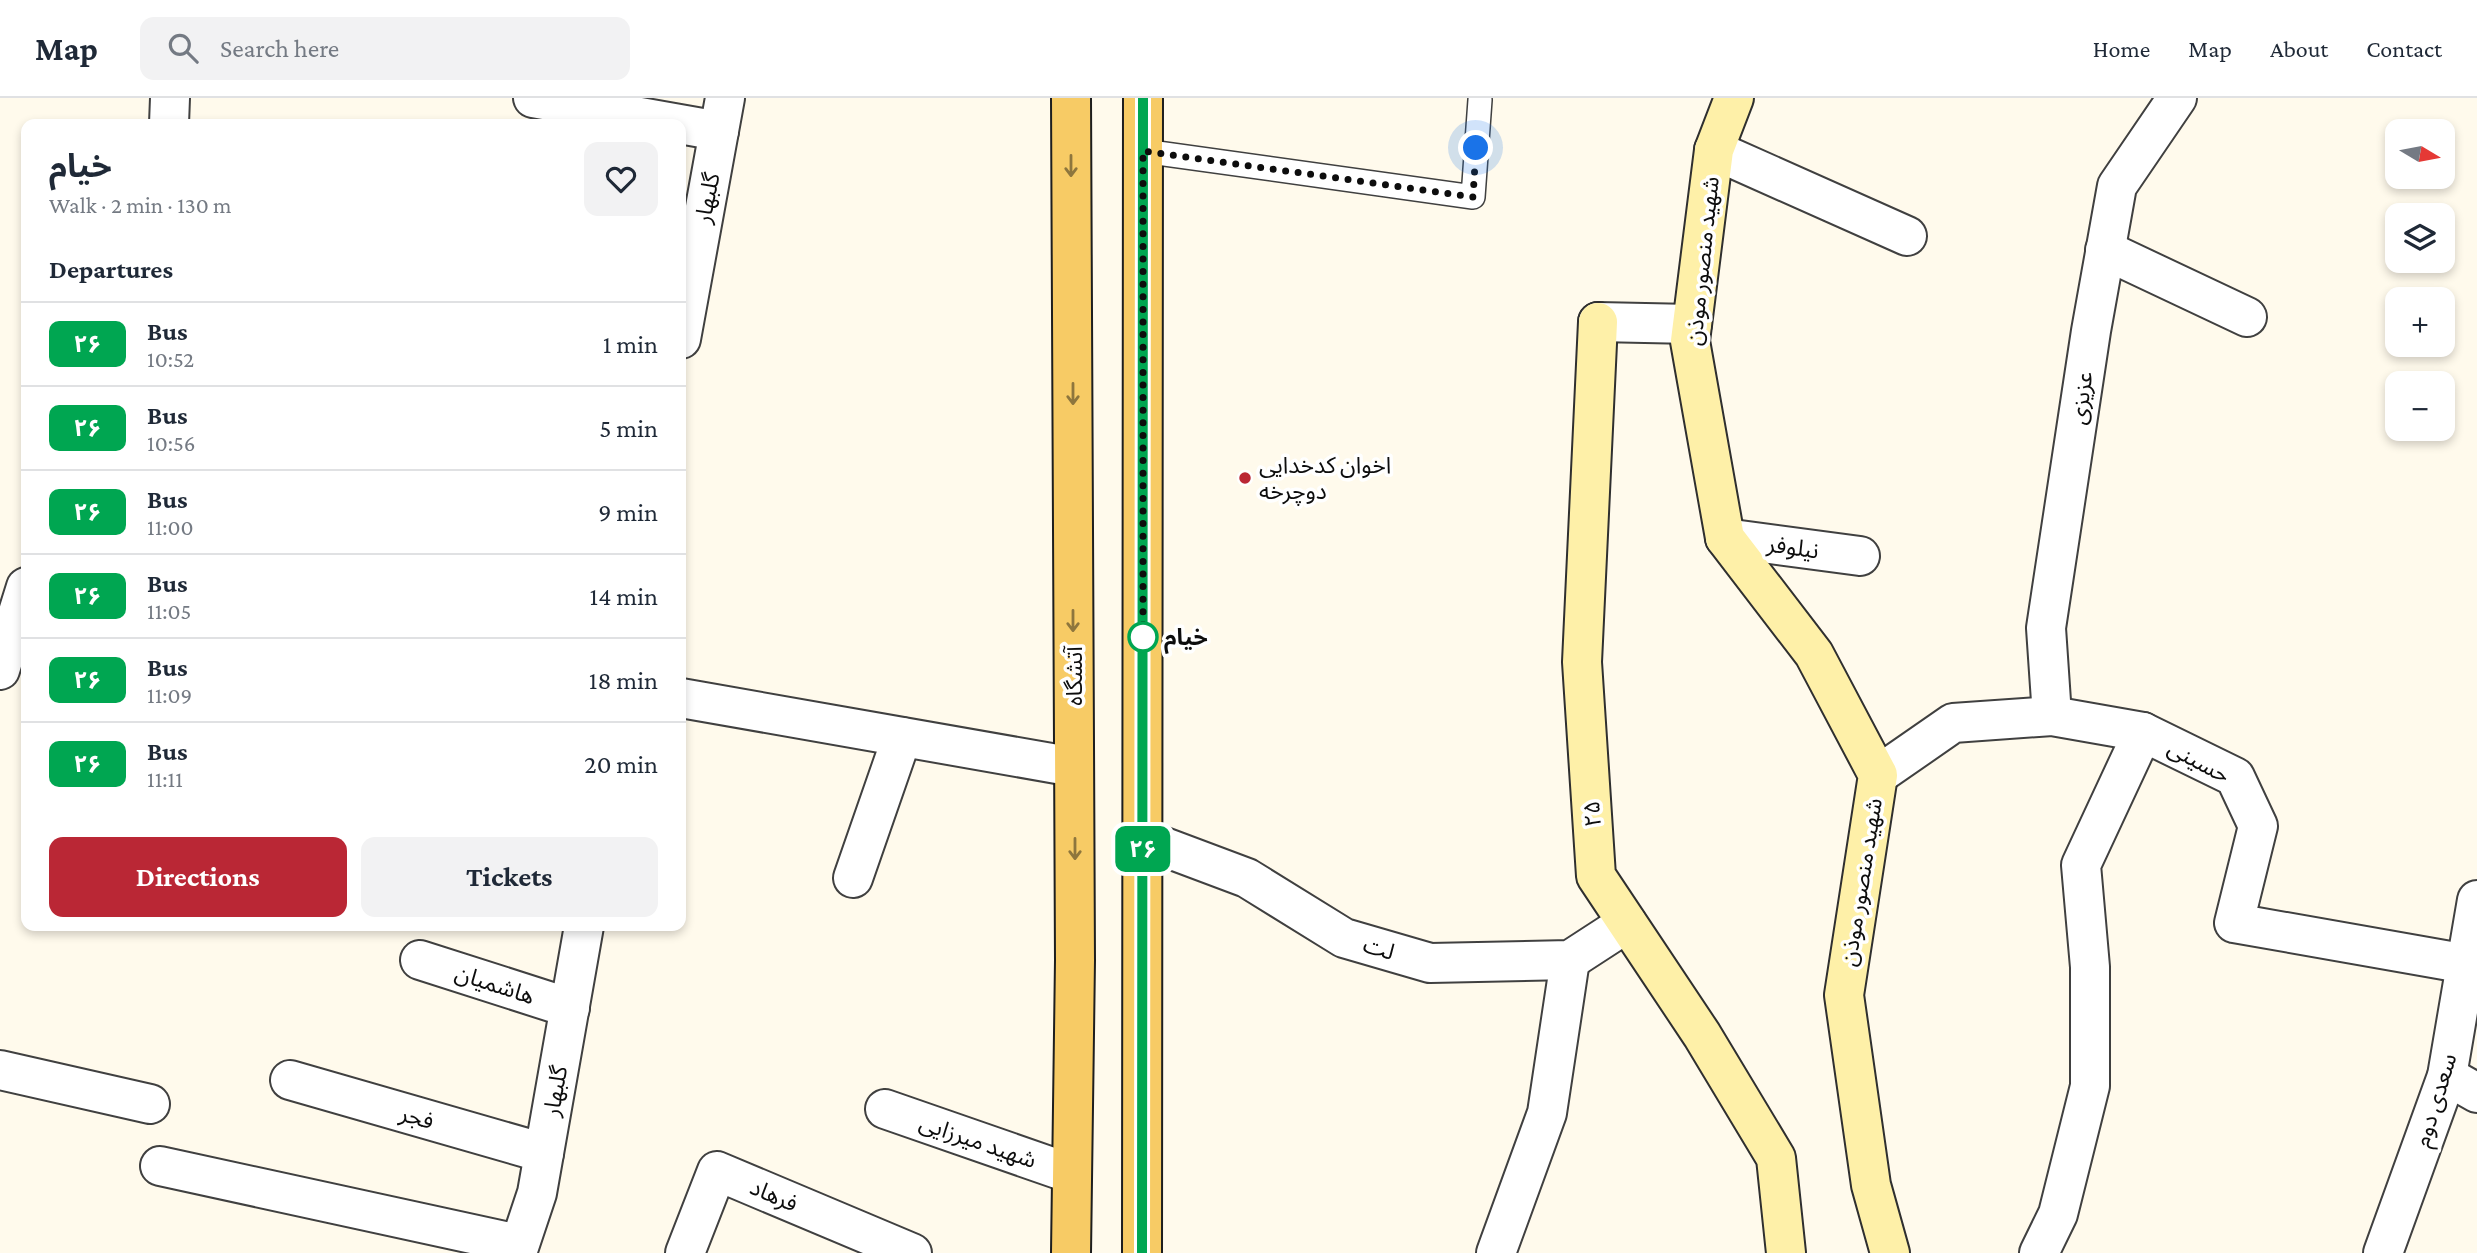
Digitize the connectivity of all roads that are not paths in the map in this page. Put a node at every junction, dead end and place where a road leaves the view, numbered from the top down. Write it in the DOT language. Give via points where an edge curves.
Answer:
graph roads {
  1 [pos="170,98"];
  2 [pos="533,98"];
  3 [pos="1071,98"];
  4 [pos="1143,98"];
  5 [pos="1734,98"];
  6 [pos="2177,98"];
  7 [pos="1480,100"];
  8 [pos="722,114"];
  9 [pos="169,119"];
  10 [pos="1714,150"];
  11 [pos="1143,151"];
  12 [pos="1907,236"];
  13 [pos="2105,250"];
  14 [pos="686,284"];
  15 [pos="2247,317"];
  16 [pos="1692,324"];
  17 [pos="1725,538"];
  18 [pos="1860,556"];
  19 [pos="21,603"];
  20 [pos="0,670"];
  21 [pos="686,699"];
  22 [pos="2052,716"];
  23 [pos="2143,732"];
  24 [pos="902,737"];
  25 [pos="1074,767"];
  26 [pos="1878,775"];
  27 [pos="1143,839"];
  28 [pos="853,878"];
  29 [pos="2477,900"];
  30 [pos="1627,923"];
  31 [pos="583,931"];
  32 [pos="420,960"];
  33 [pos="1570,960"];
  34 [pos="2467,964"];
  35 [pos="570,1008"];
  36 [pos="0,1070"];
  37 [pos="290,1080"];
  38 [pos="2462,1084"];
  39 [pos="150,1104"];
  40 [pos="885,1109"];
  41 [pos="544,1153"];
  42 [pos="160,1166"];
  43 [pos="1072,1174"];
  44 [pos="517,1249"];
  45 [pos="685,1253"];
  46 [pos="912,1253"];
  47 [pos="1071,1253"];
  48 [pos="1142,1253"];
  49 [pos="1496,1253"];
  50 [pos="1786,1253"];
  51 [pos="1890,1253"];
  52 [pos="2039,1253"];
  53 [pos="2383,1253"];
  1 -- 9 [label="street"];
  2 -- 8 [label="street"];
  3 -- 25 [label="main road, آتشگاه, one-way"];
  4 -- 11 [label="main road"];
  5 -- 10 [label="street, شهید منصور موذن"];
  6 -- 13 [label="street, عزیزی" via="2117,186"];
  7 -- 11 [label="lane" via="1473,197"];
  8 -- 14 [label="street, گلبهار"];
  10 -- 12 [label="street"];
  10 -- 16 [label="street, شهید منصور موذن"];
  11 -- 27 [label="main road"];
  13 -- 15 [label="street"];
  13 -- 22 [label="street, عزیزی" via="2046,628"];
  16 -- 17 [label="street, شهید منصور موذن" via="1690,341"];
  16 -- 30 [label="street, ۲۵" via="1598,322 1582,662 1596,876"];
  17 -- 18 [label="street, نیلوفر"];
  17 -- 26 [label="street, شهید منصور موذن" via="1814,654"];
  19 -- 20 [label="street"];
  21 -- 24 [label="street"];
  22 -- 23 [label="street, حسینی"];
  22 -- 26 [label="street, حسینی" via="1953,723"];
  23 -- 34 [label="street, حسینی" via="2235,777 2258,826 2234,923"];
  23 -- 52 [label="street" via="2081,865 2090,967 2091,1086 2058,1214"];
  24 -- 25 [label="street"];
  24 -- 28 [label="street"];
  25 -- 43 [label="main road, آتشگاه, one-way"];
  26 -- 51 [label="street, شهید منصور موذن" via="1844,995 1871,1185"];
  27 -- 33 [label="street, لت" via="1247,878 1344,938 1430,963"];
  27 -- 48 [label="main road"];
  29 -- 34 [label="street, سعدی دوم"];
  30 -- 33 [label="street"];
  30 -- 50 [label="street, ۲۵" via="1776,1158"];
  31 -- 35 [label="street, گلبهار"];
  32 -- 35 [label="street, هاشمیان"];
  33 -- 49 [label="street" via="1547,1113"];
  34 -- 38 [label="street, سعدی دوم"];
  35 -- 41 [label="street, گلبهار"];
  36 -- 39 [label="street"];
  37 -- 41 [label="street, فجر"];
  38 -- 53 [label="street, سعدی دوم"];
  40 -- 43 [label="street, شهید میرزایی"];
  41 -- 44 [label="street, گلبهار" via="537,1193"];
  42 -- 44 [label="street"];
  43 -- 47 [label="main road, آتشگاه"];
  45 -- 46 [label="street, فرهاد" via="717,1171"];
}
